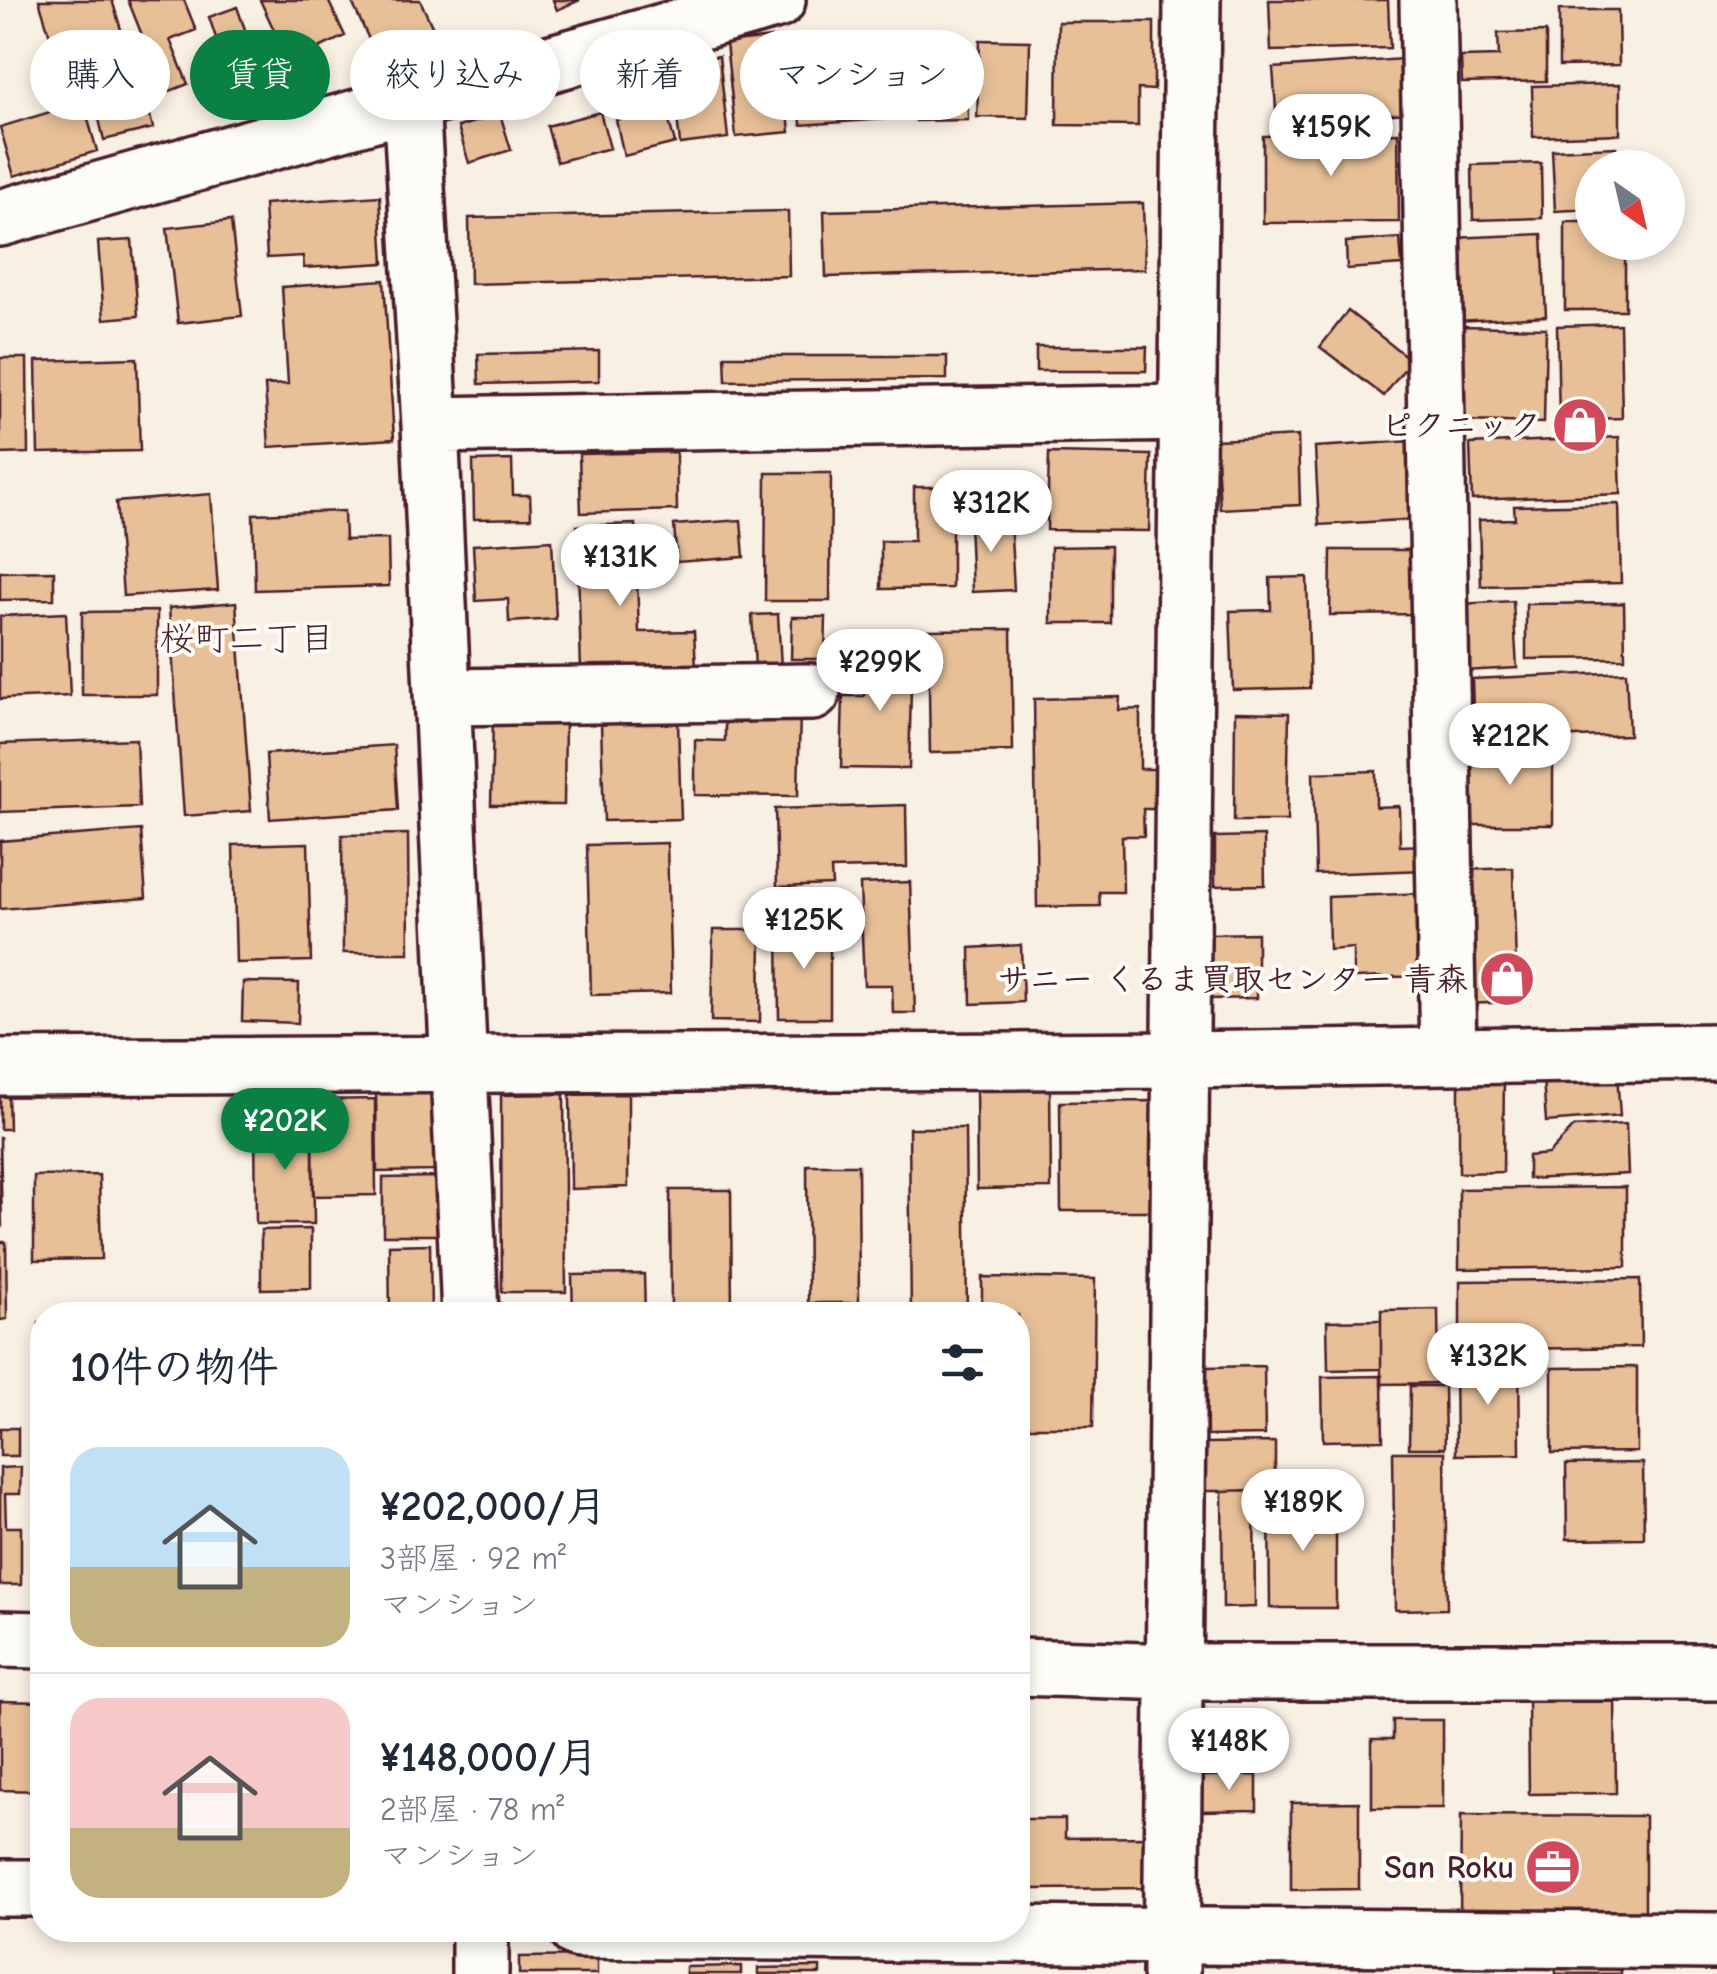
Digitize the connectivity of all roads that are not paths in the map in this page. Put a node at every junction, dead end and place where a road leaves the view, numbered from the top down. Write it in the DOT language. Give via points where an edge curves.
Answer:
graph roads {
  1 [pos="777,0"];
  2 [pos="1192,0"];
  3 [pos="1428,0"];
  4 [pos="560,59"];
  5 [pos="350,117"];
  6 [pos="411,120"];
  7 [pos="0,218"];
  8 [pos="1188,413"];
  9 [pos="430,425"];
  10 [pos="812,692"];
  11 [pos="442,697"];
  12 [pos="1717,1052"];
  13 [pos="1448,1056"];
  14 [pos="1180,1060"];
  15 [pos="460,1064"];
  16 [pos="0,1067"];
  17 [pos="469,1302"];
  18 [pos="0,1639"];
  19 [pos="30,1640"];
  20 [pos="1030,1667"];
  21 [pos="1174,1672"];
  22 [pos="1717,1672"];
  23 [pos="0,1888"];
  24 [pos="30,1888"];
  25 [pos="1717,1941"];
  26 [pos="480,1942"];
  27 [pos="852,1942"];
  28 [pos="1171,1956"];
  29 [pos="480,1974"];
  1 -- 4 [label="street"];
  2 -- 8 [label="street"];
  3 -- 13 [label="street"];
  5 -- 7 [label="street"];
  6 -- 9 [label="street"];
  8 -- 9 [label="street"];
  8 -- 14 [label="street"];
  9 -- 11 [label="street"];
  10 -- 11 [label="street"];
  11 -- 15 [label="street"];
  12 -- 13 [label="street"];
  13 -- 14 [label="street"];
  14 -- 15 [label="street"];
  14 -- 21 [label="street"];
  15 -- 16 [label="street"];
  15 -- 17 [label="street"];
  18 -- 19 [label="street"];
  20 -- 21 [label="street"];
  21 -- 22 [label="street"];
  21 -- 28 [label="street"];
  23 -- 24 [label="street"];
  25 -- 28 [label="street"];
  26 -- 29 [label="street"];
  27 -- 28 [label="street"];
}
